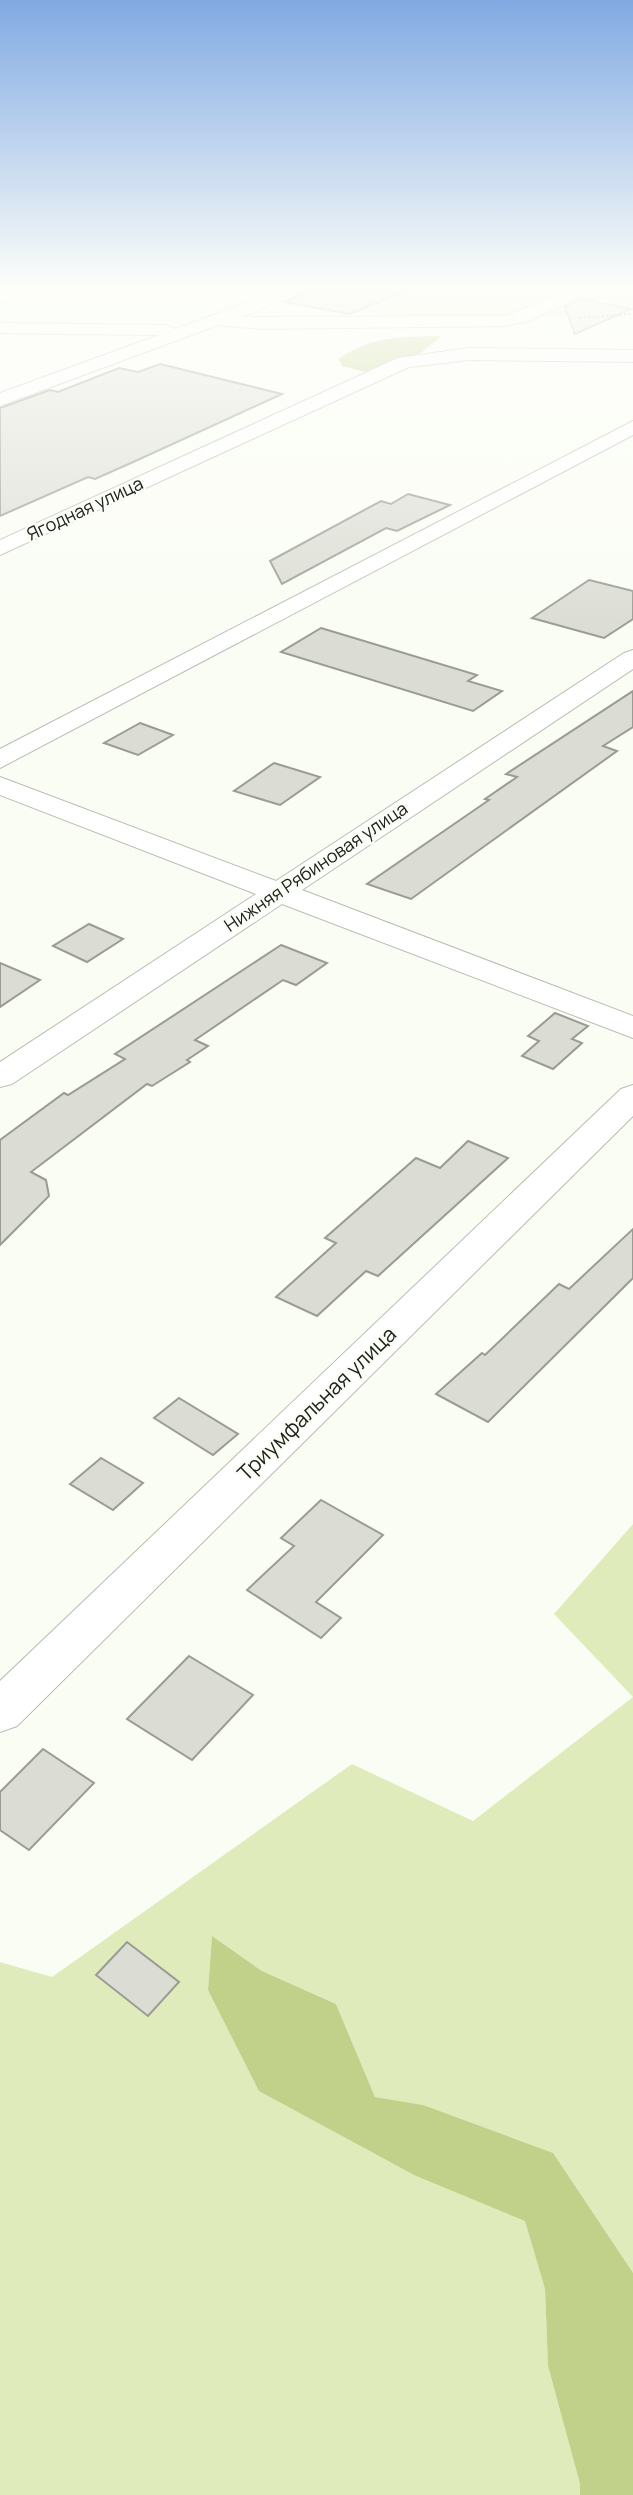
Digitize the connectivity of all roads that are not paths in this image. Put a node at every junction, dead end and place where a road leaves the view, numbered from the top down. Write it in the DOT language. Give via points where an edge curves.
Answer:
graph roads {
  1 [pos="312,403"];
  2 [pos="633,427"];
  3 [pos="0,548"];
  4 [pos="633,657"];
  5 [pos="6,752"];
  6 [pos="0,785"];
  7 [pos="280,891"];
  8 [pos="633,1028"];
  9 [pos="0,1077"];
  10 [pos="633,1096"];
  11 [pos="0,1712"];
  1 -- 3 [label="street, Ягодная улица"];
  2 -- 5 [label="street"];
  4 -- 7 [label="street, Нижняя Рябиновая улица"];
  6 -- 7 [label="street"];
  7 -- 8 [label="street"];
  7 -- 9 [label="street, Нижняя Рябиновая улица"];
  10 -- 11 [label="street, Триумфальная улица"];
}
